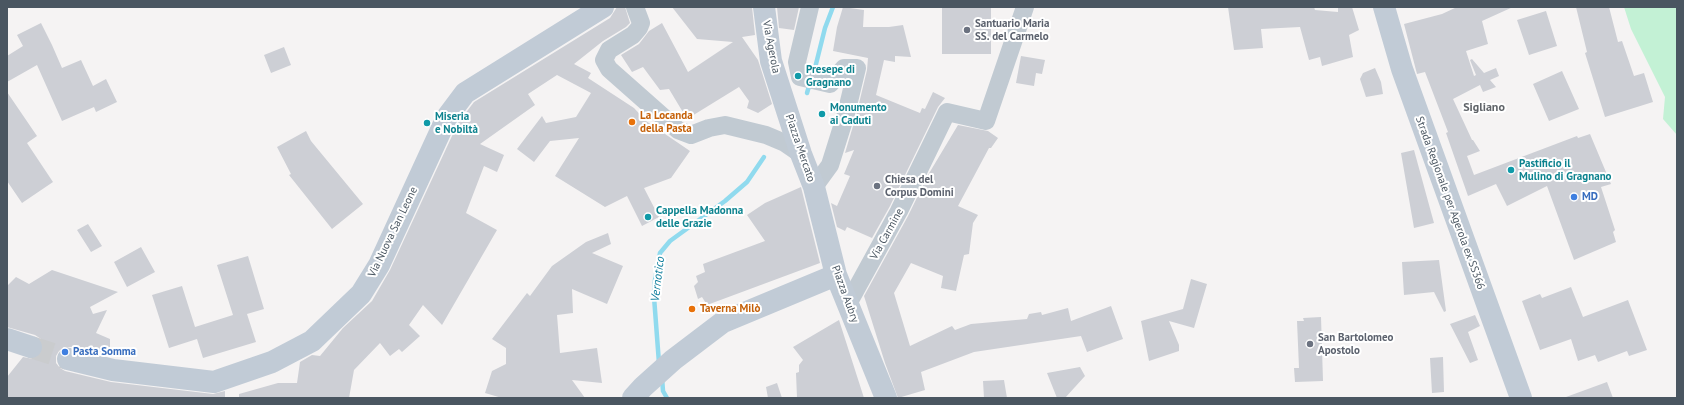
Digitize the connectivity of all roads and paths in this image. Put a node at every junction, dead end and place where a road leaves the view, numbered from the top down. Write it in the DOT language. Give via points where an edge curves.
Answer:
graph roads {
  1 [pos="603,7"];
  2 [pos="635,7"];
  3 [pos="764,7"];
  4 [pos="810,7"];
  5 [pos="1025,7"];
  6 [pos="1384,7"];
  7 [pos="787,109"];
  8 [pos="801,154"];
  9 [pos="814,187"];
  10 [pos="836,275"];
  11 [pos="848,304"];
  12 [pos="7,339"];
  13 [pos="31,347"];
  14 [pos="68,359"];
  15 [pos="638,392"];
  16 [pos="886,398"];
  17 [pos="1521,398"];
  1 -- 14 [label="street, Via Nuova San Leone" via="466,93 447,117 376,271 361,294 312,341 272,362 214,382 113,370"];
  2 -- 8 [label="street" via="641,23 639,28 633,35 609,50 604,60 609,69 678,130 691,135 725,125 737,127 785,143"];
  3 -- 7 [label="street, Via Agerola" via="771,61"];
  4 -- 9 [label="street" via="797,62 800,77 830,84 844,68 857,68 830,165"];
  5 -- 11 [label="street, Via Carmine" via="986,121 947,112 900,211"];
  6 -- 17 [label="street, Strada Regionale per Agerola ex SS366" via="1402,69"];
  7 -- 8 [label="street, Piazza Mercato"];
  8 -- 9 [label="street, Piazza Mercato"];
  9 -- 10 [label="street, Piazza Aubry"];
  10 -- 11 [label="street, Piazza Aubry"];
  10 -- 15 [label="street" via="723,322 673,360"];
  11 -- 16 [label="street, Piazza Aubry"];
  12 -- 13 [label="street"];
}
